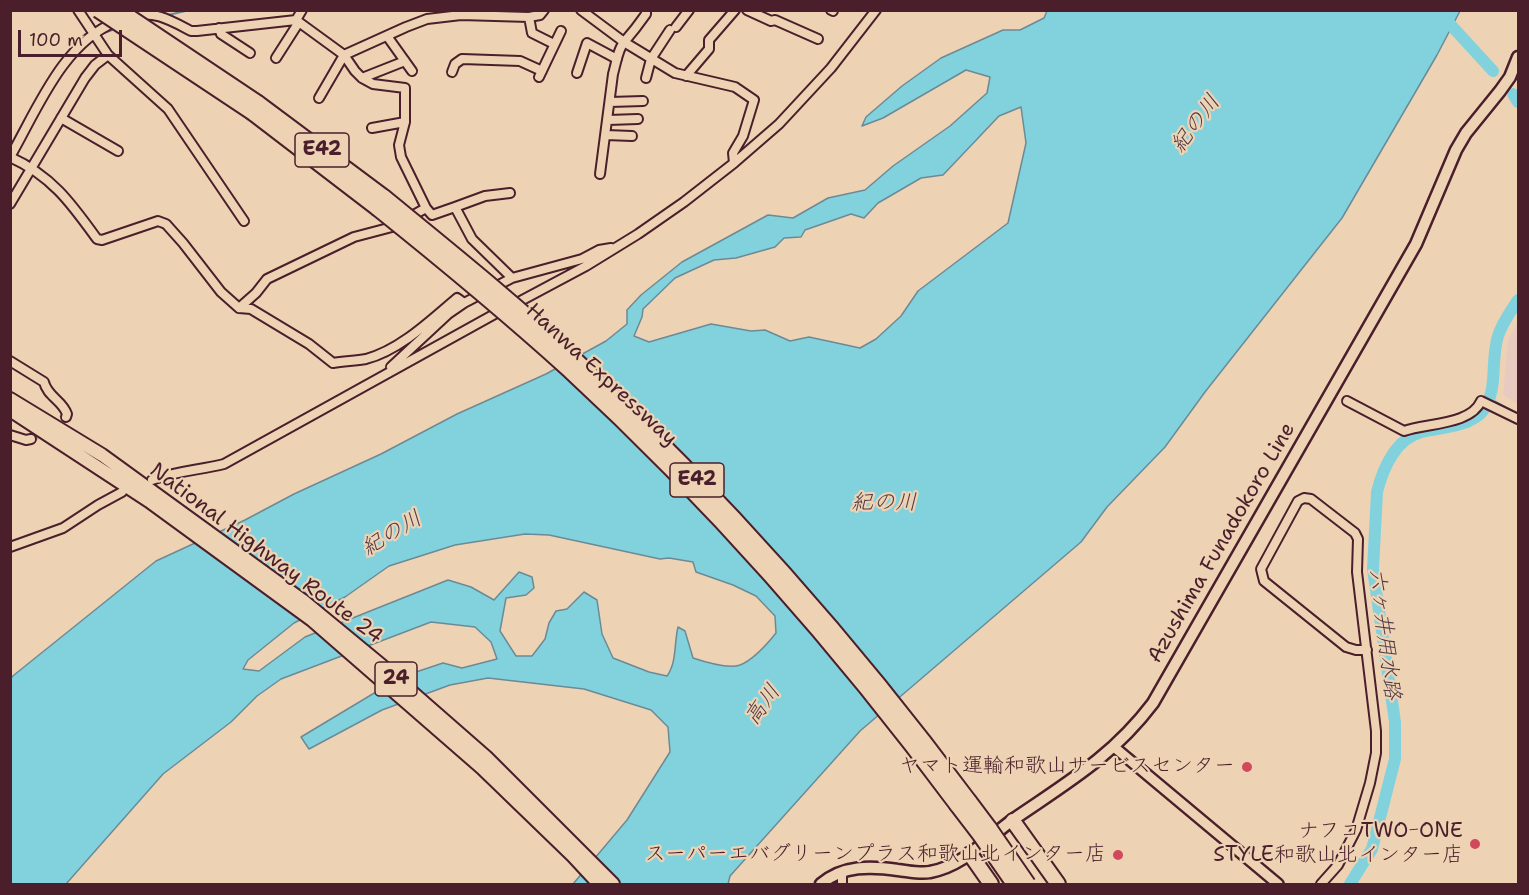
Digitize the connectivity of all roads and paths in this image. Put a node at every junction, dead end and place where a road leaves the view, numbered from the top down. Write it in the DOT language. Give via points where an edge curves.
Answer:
graph roads {
  1 [pos="78,10"];
  2 [pos="98,10"];
  3 [pos="118,10"];
  4 [pos="302,10"];
  5 [pos="544,10"];
  6 [pos="646,10"];
  7 [pos="689,10"];
  8 [pos="735,10"];
  9 [pos="747,10"];
  10 [pos="876,10"];
  11 [pos="586,12"];
  12 [pos="529,17"];
  13 [pos="297,21"];
  14 [pos="219,28"];
  15 [pos="561,32"];
  16 [pos="94,36"];
  17 [pos="387,36"];
  18 [pos="818,39"];
  19 [pos="624,42"];
  20 [pos="554,44"];
  21 [pos="250,53"];
  22 [pos="108,55"];
  23 [pos="344,55"];
  24 [pos="1518,57"];
  25 [pos="276,58"];
  26 [pos="617,59"];
  27 [pos="651,59"];
  28 [pos="405,62"];
  29 [pos="412,71"];
  30 [pos="452,72"];
  31 [pos="577,73"];
  32 [pos="686,76"];
  33 [pos="362,78"];
  34 [pos="646,78"];
  35 [pos="319,98"];
  36 [pos="643,101"];
  37 [pos="610,102"];
  38 [pos="256,108"];
  39 [pos="61,118"];
  40 [pos="638,119"];
  41 [pos="608,120"];
  42 [pos="405,122"];
  43 [pos="372,128"];
  44 [pos="606,135"];
  45 [pos="632,136"];
  46 [pos="118,151"];
  47 [pos="12,157"];
  48 [pos="734,163"];
  49 [pos="33,167"];
  50 [pos="600,174"];
  51 [pos="510,193"];
  52 [pos="10,204"];
  53 [pos="455,207"];
  54 [pos="426,208"];
  55 [pos="244,221"];
  56 [pos="615,247"];
  57 [pos="512,278"];
  58 [pos="464,303"];
  59 [pos="239,308"];
  60 [pos="10,361"];
  61 [pos="380,377"];
  62 [pos="10,390"];
  63 [pos="10,399"];
  64 [pos="1347,401"];
  65 [pos="10,410"];
  66 [pos="10,416"];
  67 [pos="66,417"];
  68 [pos="24,418"];
  69 [pos="1518,419"];
  70 [pos="48,421"];
  71 [pos="10,435"];
  72 [pos="31,439"];
  73 [pos="152,480"];
  74 [pos="122,492"];
  75 [pos="154,498"];
  76 [pos="10,547"];
  77 [pos="1367,650"];
  78 [pos="1114,747"];
  79 [pos="1012,820"];
  80 [pos="985,832"];
  81 [pos="970,854"];
  82 [pos="842,872"];
  83 [pos="599,885"];
  84 [pos="613,885"];
  85 [pos="821,885"];
  86 [pos="842,885"];
  87 [pos="991,885"];
  88 [pos="1014,885"];
  89 [pos="1028,885"];
  90 [pos="1058,885"];
  91 [pos="1278,885"];
  92 [pos="1321,885"];
  1 -- 16 [label="street"];
  2 -- 38 [label="highway, Hanwa Expressway / E42, bridge"];
  3 -- 38 [label="highway, Hanwa Expressway / E42, bridge"];
  4 -- 13 [label="street"];
  5 -- 12 [label="street"];
  6 -- 19 [label="street"];
  7 -- 27 [label="street"];
  8 -- 32 [label="street"];
  9 -- 18 [label="street"];
  10 -- 48 [label="street" via="816,84"];
  11 -- 19 [label="street"];
  12 -- 17 [label="street" via="461,15 427,19"];
  12 -- 20 [label="street" via="532,33"];
  13 -- 14 [label="street"];
  13 -- 23 [label="street"];
  13 -- 25 [label="street"];
  14 -- 16 [label="street" via="191,31 166,18 141,14 112,24"];
  14 -- 21 [label="street" via="221,34"];
  15 -- 20 [label="street"];
  16 -- 22 [label="street"];
  16 -- 47 [label="street" via="60,69"];
  17 -- 23 [label="street"];
  17 -- 28 [label="street"];
  19 -- 26 [label="street"];
  19 -- 27 [label="street"];
  20 -- 30 [label="street" via="541,74 520,62 462,59"];
  22 -- 39 [label="street" via="90,71"];
  22 -- 55 [label="street" via="168,109"];
  23 -- 33 [label="street"];
  23 -- 35 [label="street"];
  24 -- 78 [label="main road, Azushima Funadokoro Line" via="1510,77 1456,150 1416,244 1153,703"];
  26 -- 31 [label="street" via="586,43"];
  26 -- 37 [label="street"];
  27 -- 32 [label="street" via="675,74"];
  27 -- 34 [label="street"];
  28 -- 29 [label="street"];
  28 -- 33 [label="street"];
  32 -- 48 [label="street" via="735,87 754,100 743,136 733,153"];
  33 -- 42 [label="street" via="373,84 405,88"];
  36 -- 37 [label="street"];
  37 -- 41 [label="street"];
  38 -- 80 [label="highway, Hanwa Expressway / E42, bridge" via="504,296 643,425 823,617 898,708"];
  39 -- 46 [label="street"];
  39 -- 49 [label="street"];
  40 -- 41 [label="street"];
  41 -- 44 [label="street"];
  42 -- 43 [label="street"];
  42 -- 54 [label="street" via="400,135 400,157"];
  44 -- 45 [label="street"];
  44 -- 50 [label="street"];
  47 -- 49 [label="street"];
  48 -- 56 [label="street" via="684,202"];
  49 -- 52 [label="street"];
  49 -- 59 [label="street" via="63,195 97,239 158,221 166,224 221,292"];
  51 -- 53 [label="street" via="485,196"];
  53 -- 54 [label="street" via="432,214"];
  53 -- 57 [label="street" via="472,239"];
  54 -- 59 [label="street" via="392,227 354,237 267,279"];
  56 -- 57 [label="street"];
  56 -- 61 [label="street"];
  57 -- 58 [label="street"];
  58 -- 59 [label="street" via="457,298 415,333 379,354 333,363 251,309"];
  58 -- 61 [label="street"];
  60 -- 67 [label="street" via="44,382 46,390 66,409"];
  61 -- 73 [label="street" via="224,464 174,472"];
  62 -- 70 [label="highway" via="30,402"];
  63 -- 70 [label="highway, National Highway Route 24 / 24"];
  64 -- 69 [label="street" via="1404,432 1459,419 1474,411 1481,401"];
  65 -- 68 [label="highway, National Highway Route 24 / 24"];
  66 -- 68 [label="highway"];
  68 -- 75 [label="highway, National Highway Route 24 / 24"];
  70 -- 75 [label="highway, National Highway Route 24 / 24" via="102,455"];
  71 -- 72 [label="street"];
  74 -- 76 [label="street" via="63,528"];
  75 -- 83 [label="highway, National Highway Route 24 / 24" via="350,652 482,768"];
  75 -- 84 [label="highway, National Highway Route 24 / 24" via="302,600 382,666 486,757"];
  77 -- 77 [label="street" via="1346,647 1264,581 1261,569 1298,501 1304,498 1311,499 1358,539 1357,572"];
  77 -- 92 [label="street" via="1376,753 1356,830 1338,865"];
  78 -- 79 [label="main road, Azushima Funadokoro Line" via="1068,784"];
  78 -- 91 [label="street"];
  79 -- 81 [label="main road, Azushima Funadokoro Line"];
  79 -- 90 [label="highway"];
  80 -- 88 [label="highway, Hanwa Expressway / E42, bridge"];
  80 -- 89 [label="highway, Hanwa Expressway / E42, bridge"];
  81 -- 82 [label="main road, Azushima Funadokoro Line" via="929,873 873,866"];
  81 -- 87 [label="highway"];
  82 -- 85 [label="main road, Azushima Funadokoro Line"];
  82 -- 86 [label="street"];
}
